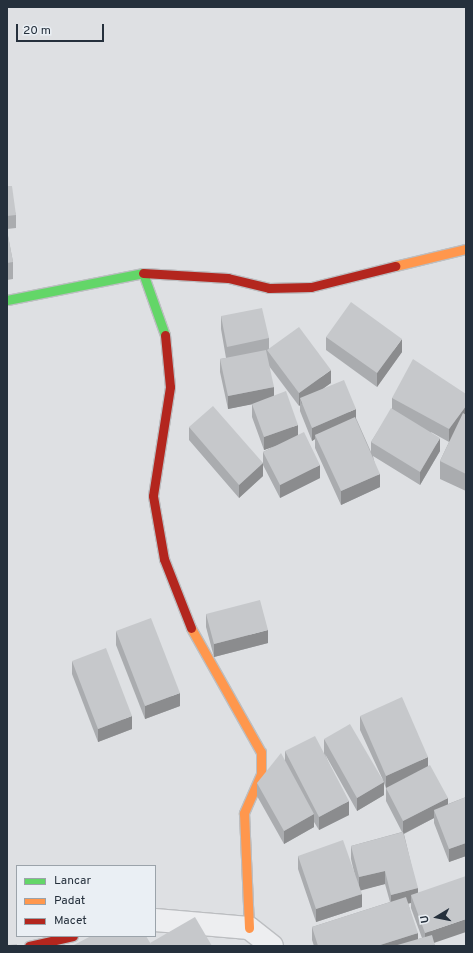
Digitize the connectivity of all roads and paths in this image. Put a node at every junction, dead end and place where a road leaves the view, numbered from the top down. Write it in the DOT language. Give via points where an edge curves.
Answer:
graph roads {
  1 [pos="466,249"];
  2 [pos="143,273"];
  3 [pos="7,300"];
  4 [pos="156,920"];
  5 [pos="250,928"];
  6 [pos="69,937"];
  7 [pos="29,946"];
  8 [pos="272,946"];
  1 -- 2 [label="street" via="311,287 269,288 228,278"];
  2 -- 3 [label="street"];
  2 -- 5 [label="street" via="168,343 170,386 153,496 164,559 189,625 261,752 261,774 244,813"];
  4 -- 5 [label="street"];
  5 -- 8 [label="street"];
  6 -- 7 [label="street"];
}
